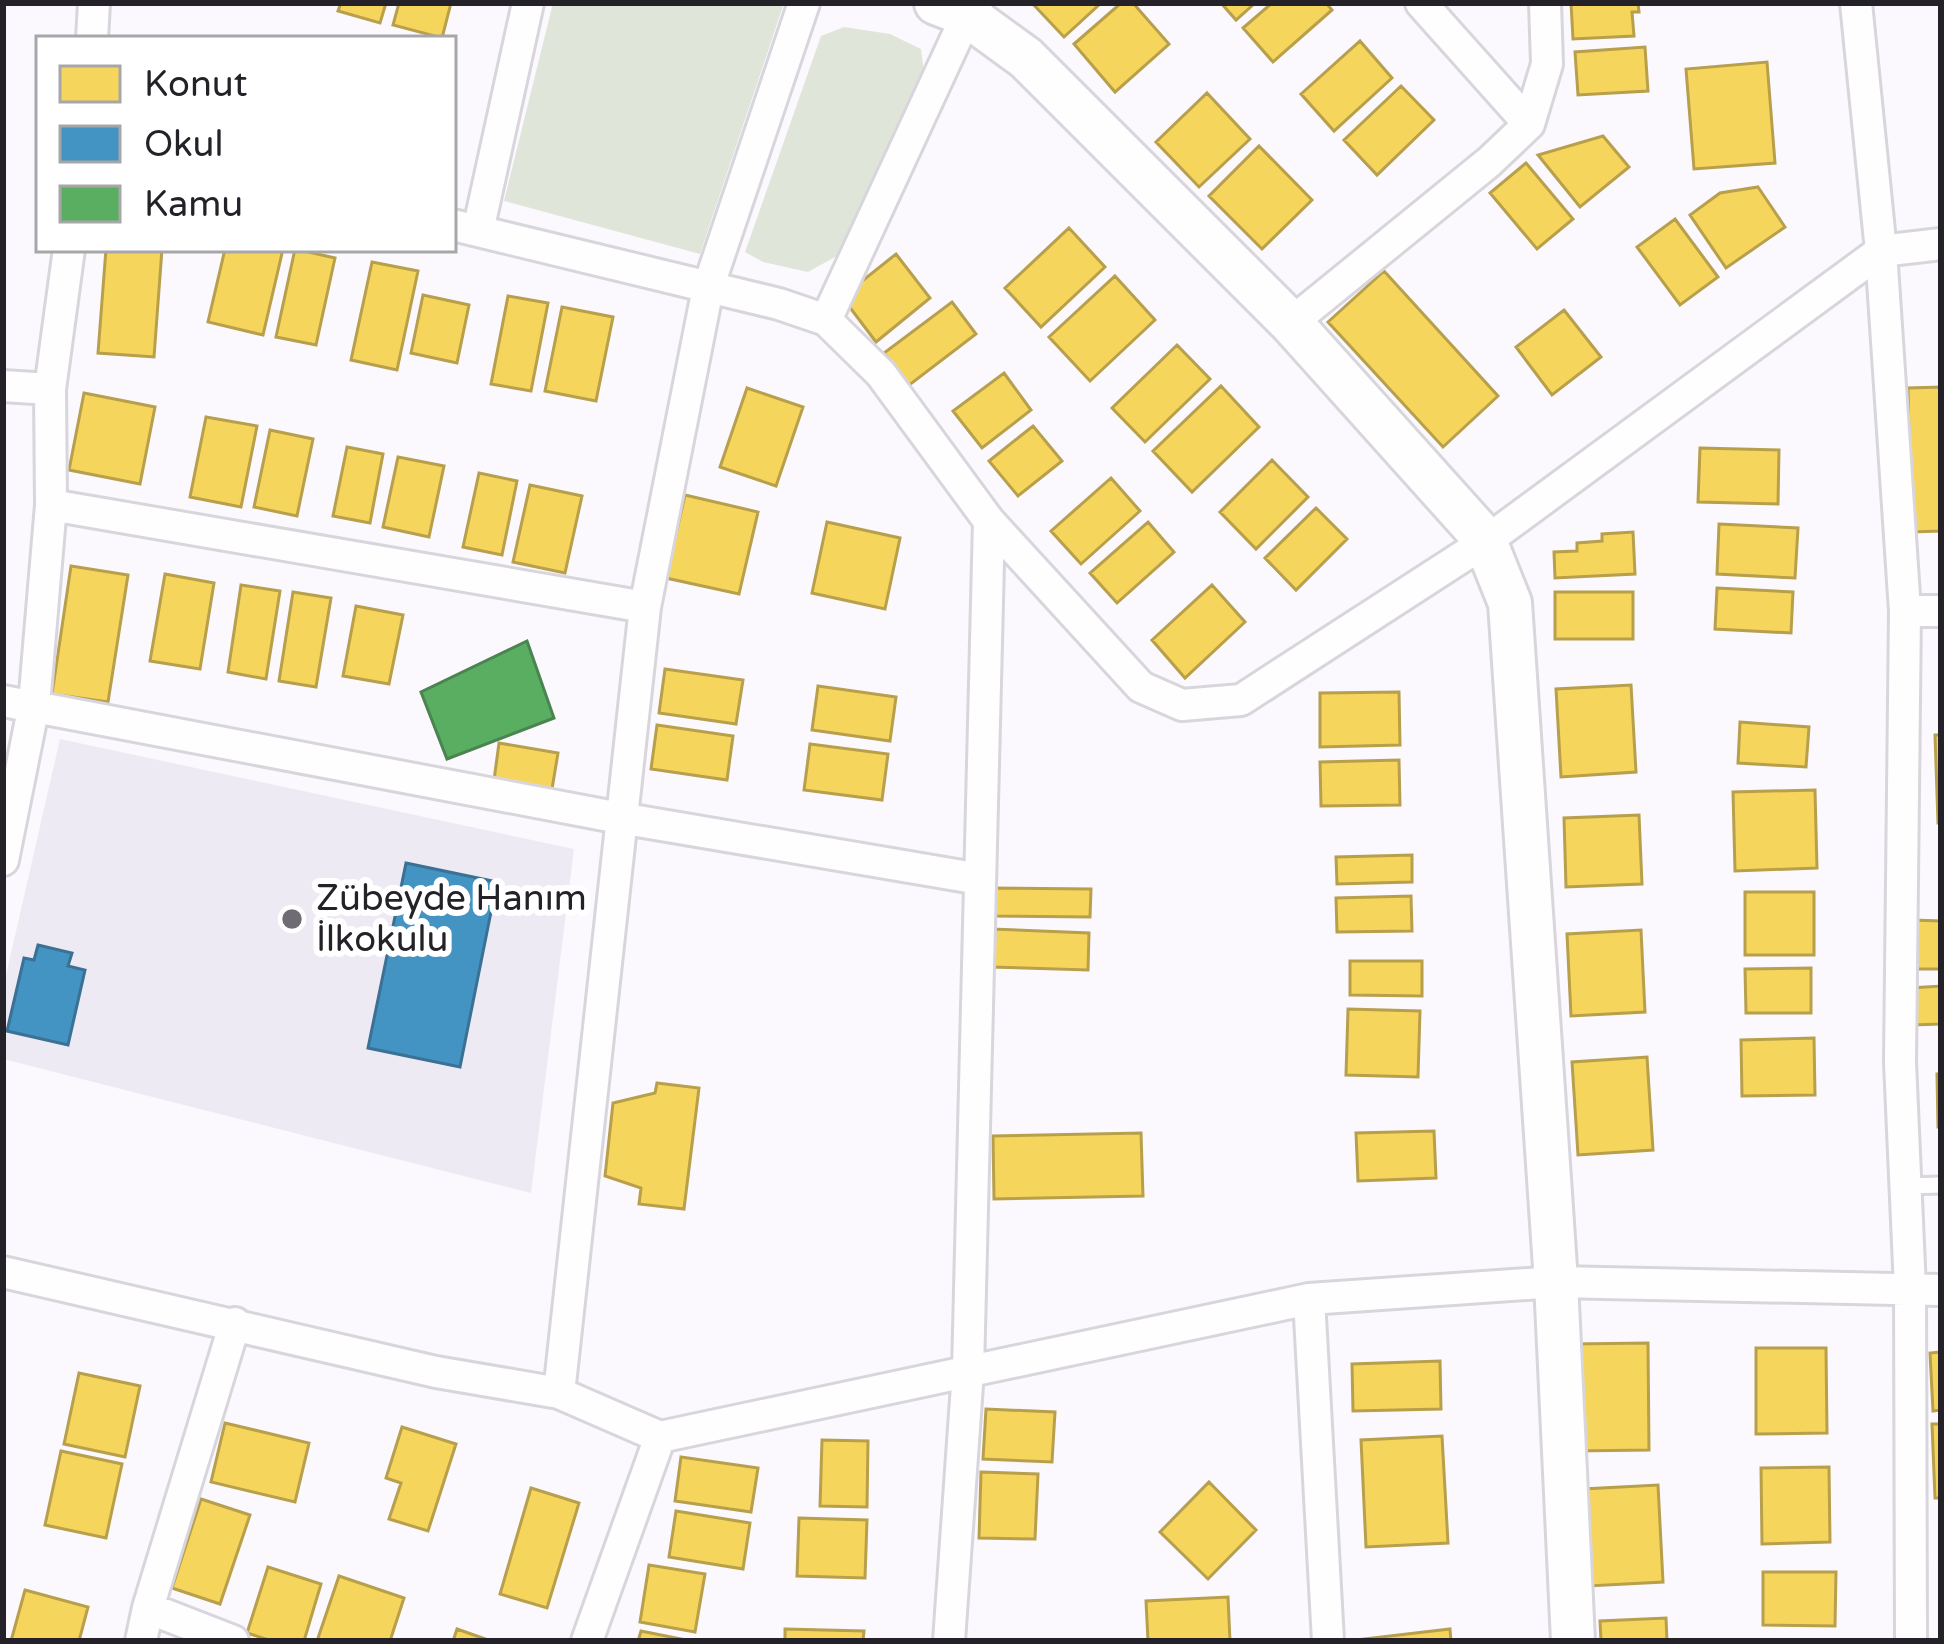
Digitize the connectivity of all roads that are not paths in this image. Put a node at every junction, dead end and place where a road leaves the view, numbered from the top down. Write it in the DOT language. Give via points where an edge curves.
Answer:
graph roads {
  1 [pos="94,3"];
  2 [pos="528,3"];
  3 [pos="804,3"];
  4 [pos="1421,3"];
  5 [pos="1545,3"];
  6 [pos="1856,3"];
  7 [pos="960,7"];
  8 [pos="92,36"];
  9 [pos="1529,124"];
  10 [pos="466,228"];
  11 [pos="1941,244"];
  12 [pos="1882,251"];
  13 [pos="69,252"];
  14 [pos="708,288"];
  15 [pos="826,320"];
  16 [pos="1291,323"];
  17 [pos="3,386"];
  18 [pos="50,388"];
  19 [pos="51,505"];
  20 [pos="989,521"];
  21 [pos="1485,542"];
  22 [pos="645,607"];
  23 [pos="1905,611"];
  24 [pos="1941,611"];
  25 [pos="19,703"];
  26 [pos="620,818"];
  27 [pos="3,860"];
  28 [pos="980,879"];
  29 [pos="1941,1184"];
  30 [pos="1903,1186"];
  31 [pos="3,1272"];
  32 [pos="1556,1282"];
  33 [pos="1925,1289"];
  34 [pos="1309,1298"];
  35 [pos="235,1323"];
  36 [pos="968,1371"];
  37 [pos="559,1393"];
  38 [pos="660,1436"];
  39 [pos="1941,1562"];
  40 [pos="1910,1564"];
  41 [pos="148,1608"];
  42 [pos="141,1641"];
  43 [pos="232,1641"];
  44 [pos="587,1641"];
  45 [pos="949,1641"];
  46 [pos="1328,1641"];
  47 [pos="1573,1641"];
  48 [pos="1911,1641"];
  1 -- 8 [label="street"];
  2 -- 10 [label="street"];
  3 -- 14 [label="street"];
  4 -- 9 [label="street"];
  5 -- 9 [label="street" via="1546,64"];
  6 -- 12 [label="street"];
  7 -- 15 [label="street"];
  7 -- 16 [label="street" via="1026,58"];
  9 -- 16 [label="street"];
  10 -- 14 [label="street"];
  11 -- 12 [label="street"];
  12 -- 21 [label="street"];
  12 -- 23 [label="street"];
  13 -- 18 [label="street"];
  14 -- 15 [label="street"];
  14 -- 22 [label="street"];
  15 -- 20 [label="street" via="881,374"];
  16 -- 21 [label="street"];
  17 -- 18 [label="street"];
  18 -- 19 [label="street"];
  19 -- 22 [label="street"];
  19 -- 25 [label="street"];
  20 -- 21 [label="street" via="1141,687 1181,705 1241,700"];
  20 -- 28 [label="street"];
  21 -- 32 [label="street" via="1510,603"];
  22 -- 26 [label="street"];
  23 -- 24 [label="street"];
  23 -- 30 [label="street"];
  25 -- 26 [label="street"];
  25 -- 27 [label="street"];
  26 -- 28 [label="street"];
  26 -- 37 [label="street"];
  28 -- 36 [label="street"];
  29 -- 30 [label="lane"];
  30 -- 33 [label="street"];
  31 -- 35 [label="street"];
  32 -- 33 [label="street"];
  32 -- 34 [label="street"];
  32 -- 47 [label="street"];
  33 -- 40 [label="street"];
  34 -- 36 [label="street"];
  34 -- 46 [label="street"];
  35 -- 37 [label="street"];
  35 -- 41 [label="street"];
  36 -- 38 [label="street"];
  36 -- 45 [label="street"];
  37 -- 38 [label="street"];
  38 -- 44 [label="street"];
  39 -- 40 [label="street"];
  40 -- 48 [label="street"];
  41 -- 42 [label="street"];
  41 -- 43 [label="street"];
}
